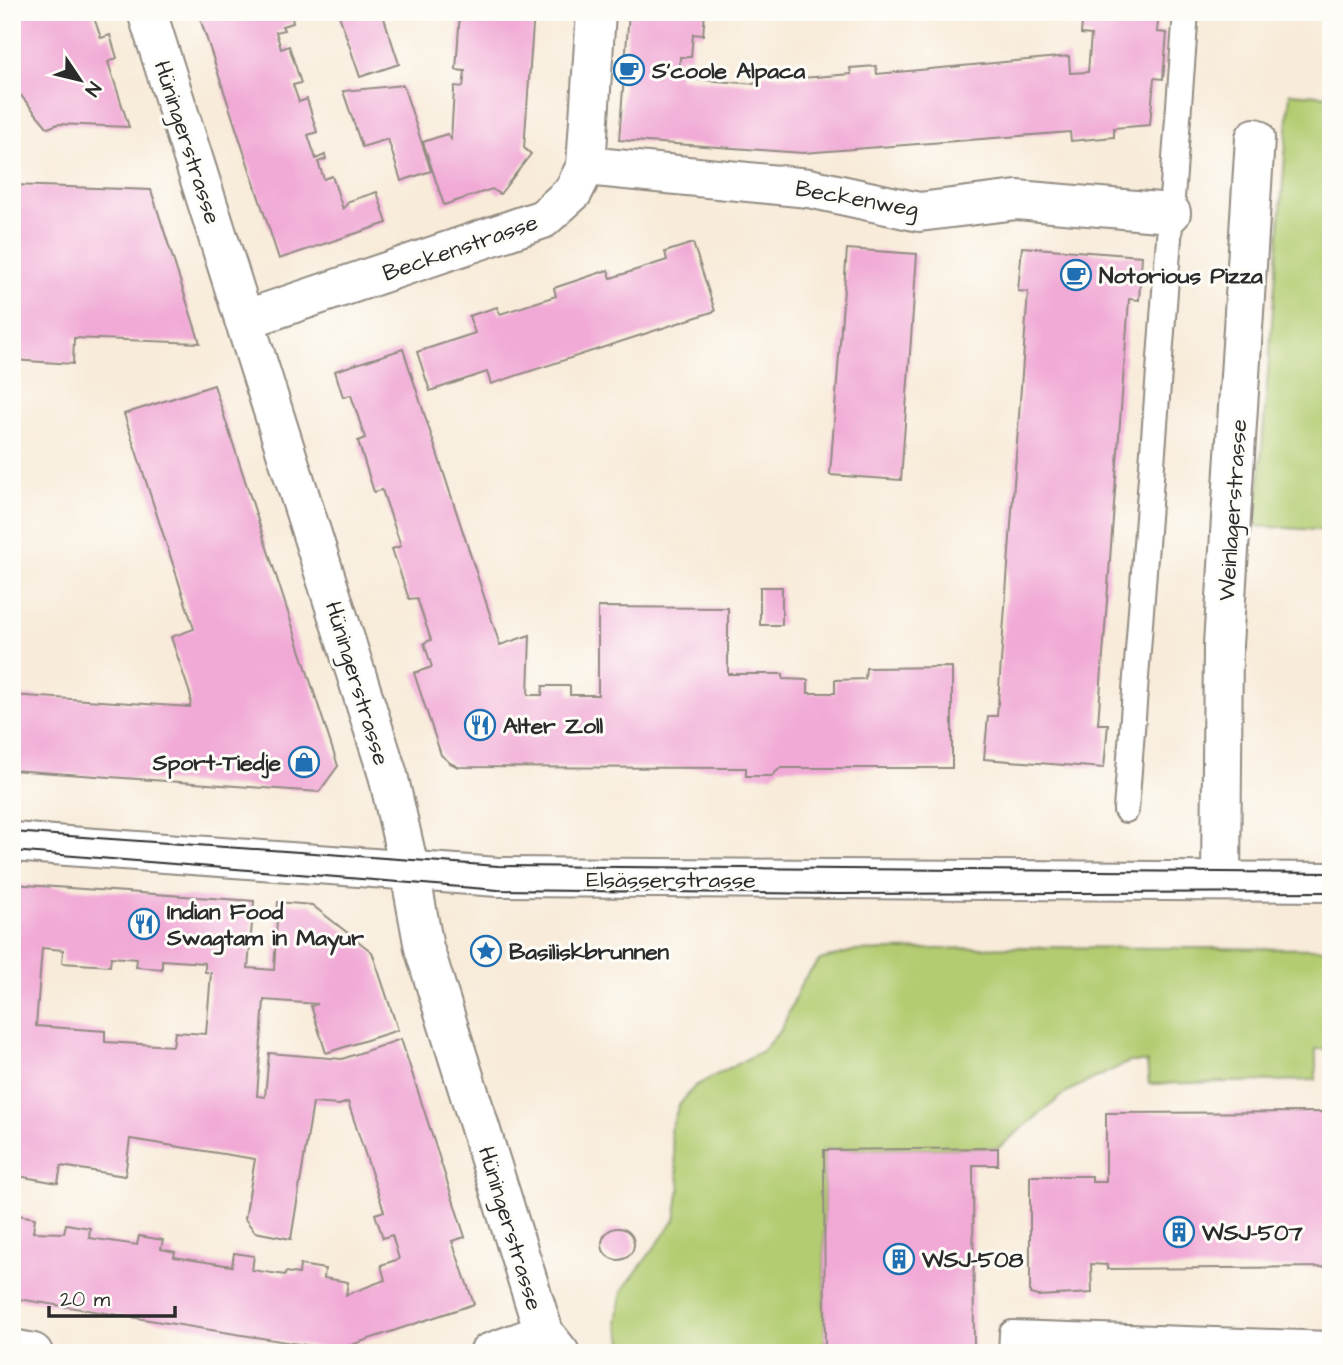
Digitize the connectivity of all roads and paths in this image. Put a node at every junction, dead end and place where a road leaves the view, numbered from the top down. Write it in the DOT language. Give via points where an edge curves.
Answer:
graph roads {
  1 [pos="147,12"];
  2 [pos="596,12"];
  3 [pos="1186,12"];
  4 [pos="1255,138"];
  5 [pos="586,166"];
  6 [pos="1171,213"];
  7 [pos="244,320"];
  8 [pos="1126,810"];
  9 [pos="12,842"];
  10 [pos="410,872"];
  11 [pos="1221,881"];
  12 [pos="1331,882"];
  13 [pos="552,1343"];
  14 [pos="1331,1344"];
  15 [pos="12,1349"];
  16 [pos="33,1353"];
  17 [pos="489,1353"];
  18 [pos="1011,1353"];
  1 -- 7 [label="street, Hüningerstrasse"];
  2 -- 5 [label="street, Beckenstrasse"];
  3 -- 6 [label="lane"];
  4 -- 11 [label="street, Weinlagerstrasse" via="1223,645"];
  5 -- 6 [label="street, Beckenweg" via="809,188 919,212 1017,200"];
  5 -- 7 [label="street, Beckenstrasse" via="573,192 543,219"];
  6 -- 8 [label="lane"];
  7 -- 10 [label="street, Hüningerstrasse" via="388,775"];
  9 -- 10 [label="street, Elsässerstrasse"];
  10 -- 11 [label="street, Elsässerstrasse" via="569,878"];
  10 -- 13 [label="street, Hüningerstrasse" via="424,948"];
  11 -- 12 [label="street, Elsässerstrasse"];
  13 -- 17 [label="street"];
  14 -- 18 [label="lane" via="1012,1333"];
  15 -- 16 [label="street"];
}
